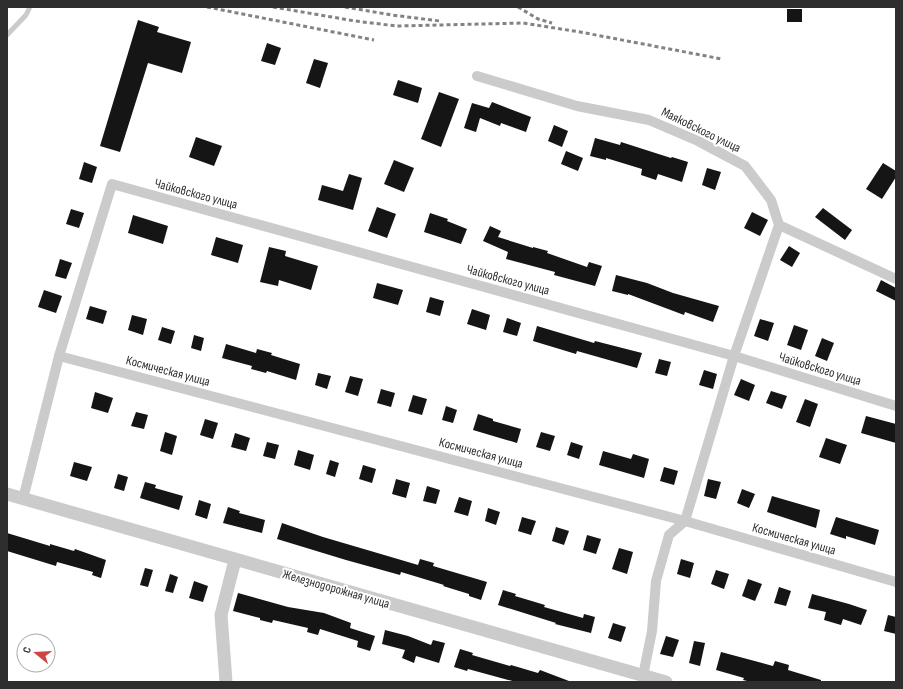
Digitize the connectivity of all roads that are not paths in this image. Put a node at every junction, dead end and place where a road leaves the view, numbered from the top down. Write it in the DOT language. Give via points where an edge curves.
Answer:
graph roads {
  1 [pos="30,7"];
  2 [pos="7,35"];
  3 [pos="477,76"];
  4 [pos="779,225"];
  5 [pos="896,279"];
  6 [pos="59,356"];
  7 [pos="734,356"];
  8 [pos="896,406"];
  9 [pos="7,494"];
  10 [pos="24,499"];
  11 [pos="685,521"];
  12 [pos="235,560"];
  13 [pos="896,582"];
  14 [pos="643,676"];
  15 [pos="226,682"];
  16 [pos="666,682"];
  1 -- 2 [label="lane"];
  3 -- 4 [label="street, Маяковского улица" via="577,106 649,120 698,141 745,166 771,200"];
  4 -- 5 [label="street"];
  4 -- 7 [label="street"];
  6 -- 7 [label="street, Чайковского улица" via="112,184"];
  6 -- 10 [label="street"];
  6 -- 11 [label="street, Космическая улица"];
  7 -- 8 [label="street, Чайковского улица"];
  7 -- 11 [label="street"];
  9 -- 10 [label="street, Железнодорожная улица"];
  10 -- 12 [label="street, Железнодорожная улица"];
  11 -- 13 [label="street, Космическая улица"];
  11 -- 14 [label="street" via="669,535 656,581 652,631"];
  12 -- 14 [label="street, Железнодорожная улица"];
  12 -- 15 [label="street" via="222,615"];
  14 -- 16 [label="street, Железнодорожная улица"];
}
